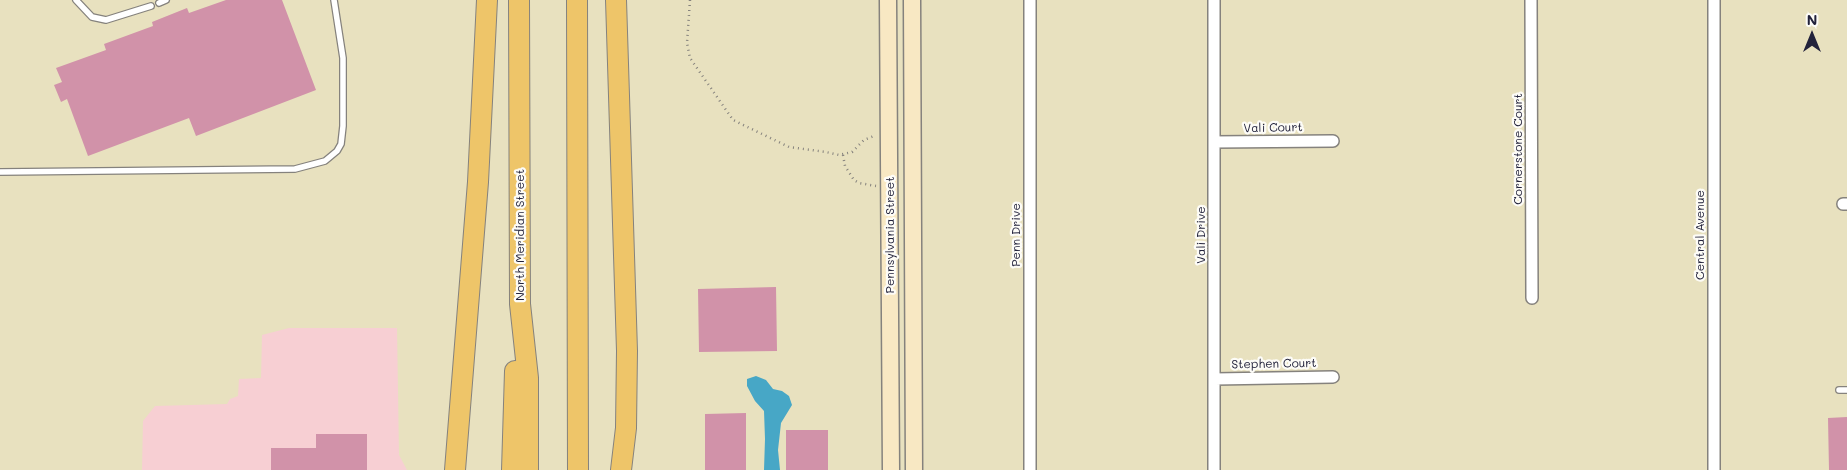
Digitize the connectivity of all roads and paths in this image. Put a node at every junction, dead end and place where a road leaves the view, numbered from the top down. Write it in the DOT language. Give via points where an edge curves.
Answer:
graph roads {
  1 [pos="76,0"];
  2 [pos="166,0"];
  3 [pos="334,0"];
  4 [pos="487,0"];
  5 [pos="519,0"];
  6 [pos="577,0"];
  7 [pos="616,0"];
  8 [pos="690,0"];
  9 [pos="888,0"];
  10 [pos="912,0"];
  11 [pos="1030,0"];
  12 [pos="1214,0"];
  13 [pos="1531,0"];
  14 [pos="1714,0"];
  15 [pos="159,3"];
  16 [pos="151,6"];
  17 [pos="876,136"];
  18 [pos="1333,140"];
  19 [pos="1214,142"];
  20 [pos="843,155"];
  21 [pos="0,172"];
  22 [pos="876,186"];
  23 [pos="1532,298"];
  24 [pos="520,304"];
  25 [pos="1333,377"];
  26 [pos="1215,379"];
  27 [pos="1839,390"];
  28 [pos="1847,390"];
  29 [pos="455,470"];
  30 [pos="512,470"];
  31 [pos="528,470"];
  32 [pos="578,470"];
  33 [pos="621,470"];
  34 [pos="891,470"];
  35 [pos="914,470"];
  36 [pos="1030,470"];
  37 [pos="1214,470"];
  38 [pos="1714,470"];
  1 -- 16 [label="lane" via="92,16 106,20"];
  2 -- 15 [label="lane"];
  3 -- 21 [label="lane" via="343,58 343,138 337,151 325,161 295,169"];
  4 -- 29 [label="highway" via="478,182"];
  5 -- 24 [label="highway, North Meridian Street"];
  6 -- 32 [label="highway"];
  7 -- 33 [label="highway" via="628,351 626,428"];
  8 -- 20 [label="path" via="687,43 690,58 733,120 788,147"];
  9 -- 34 [label="main road, Pennsylvania Street"];
  10 -- 35 [label="main road, Pennsylvania Street"];
  11 -- 36 [label="street, Penn Drive"];
  12 -- 19 [label="street, Vali Drive"];
  13 -- 23 [label="street, Cornerstone Court"];
  14 -- 38 [label="street, Central Avenue"];
  17 -- 20 [label="path" via="864,140 852,152"];
  18 -- 19 [label="street, Vali Court"];
  19 -- 26 [label="street, Vali Drive"];
  20 -- 22 [label="path" via="845,166 854,180 859,184"];
  24 -- 30 [label="highway"];
  24 -- 31 [label="highway, North Meridian Street" via="528,378"];
  25 -- 26 [label="street, Stephen Court"];
  26 -- 37 [label="street, Vali Drive"];
  27 -- 28 [label="lane"];
}
